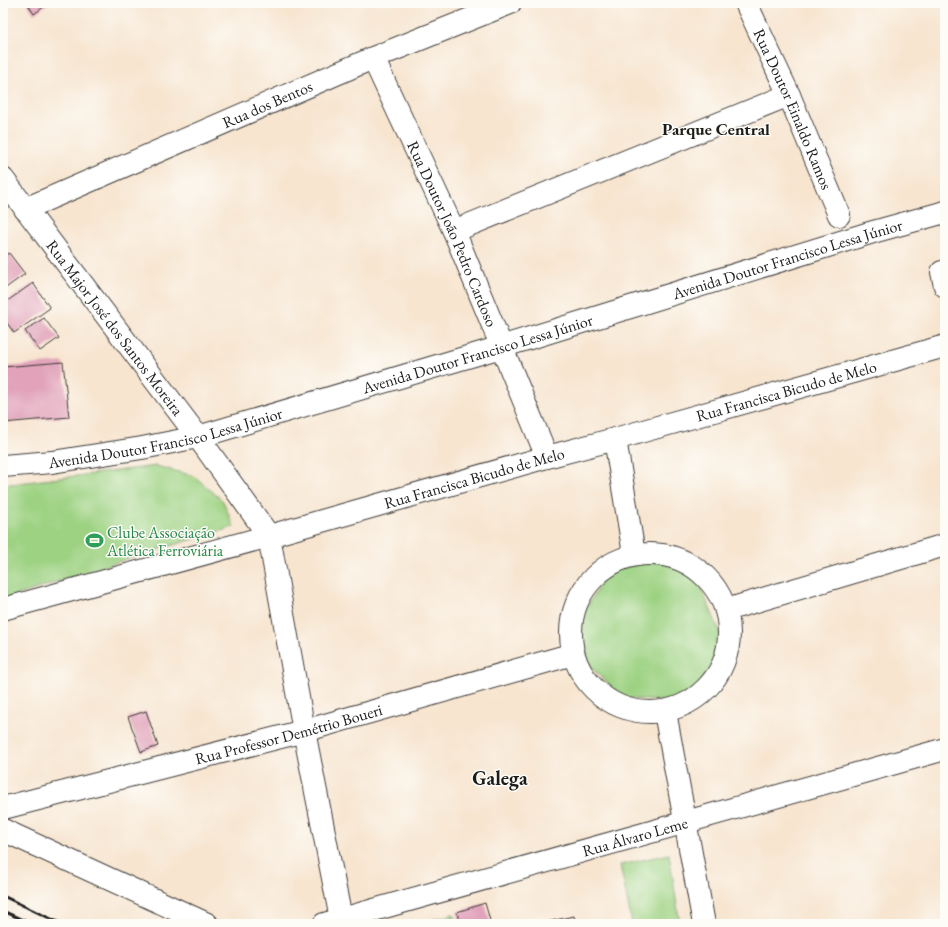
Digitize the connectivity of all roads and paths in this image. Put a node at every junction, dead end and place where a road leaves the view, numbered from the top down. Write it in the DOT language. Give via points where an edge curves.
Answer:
graph roads {
  1 [pos="510,3"];
  2 [pos="746,3"];
  3 [pos="373,58"];
  4 [pos="789,95"];
  5 [pos="3,179"];
  6 [pos="25,209"];
  7 [pos="945,212"];
  8 [pos="839,215"];
  9 [pos="454,231"];
  10 [pos="945,346"];
  11 [pos="501,347"];
  12 [pos="198,437"];
  13 [pos="615,439"];
  14 [pos="547,457"];
  15 [pos="3,466"];
  16 [pos="269,536"];
  17 [pos="945,545"];
  18 [pos="634,554"];
  19 [pos="3,608"];
  20 [pos="726,610"];
  21 [pos="572,654"];
  22 [pos="665,712"];
  23 [pos="304,732"];
  24 [pos="945,749"];
  25 [pos="3,808"];
  26 [pos="686,822"];
  27 [pos="3,830"];
  28 [pos="336,922"];
  29 [pos="207,924"];
  30 [pos="704,924"];
  1 -- 3 [label="street, Rua dos Bentos"];
  2 -- 4 [label="street, Rua Doutor Einaldo Ramos"];
  3 -- 6 [label="street, Rua dos Bentos"];
  3 -- 9 [label="street, Rua Doutor João Pedro Cardoso"];
  4 -- 8 [label="street, Rua Doutor Einaldo Ramos"];
  4 -- 9 [label="street"];
  5 -- 6 [label="street, Rua Major José dos Santos Moreira"];
  6 -- 12 [label="street, Rua Major José dos Santos Moreira"];
  7 -- 11 [label="street, Avenida Doutor Francisco Lessa Júnior" via="865,234"];
  9 -- 11 [label="street, Rua Doutor João Pedro Cardoso"];
  10 -- 13 [label="street, Rua Francisca Bicudo de Melo"];
  11 -- 12 [label="street, Avenida Doutor Francisco Lessa Júnior"];
  11 -- 14 [label="street, Rua Doutor João Pedro Cardoso"];
  12 -- 15 [label="street, Avenida Doutor Francisco Lessa Júnior" via="52,462"];
  12 -- 16 [label="street, Rua Major José dos Santos Moreira"];
  13 -- 14 [label="street, Rua Francisca Bicudo de Melo"];
  13 -- 18 [label="street"];
  14 -- 16 [label="street, Rua Francisca Bicudo de Melo"];
  16 -- 19 [label="street, Rua Francisca Bicudo de Melo"];
  16 -- 23 [label="street"];
  17 -- 20 [label="street"];
  18 -- 20 [label="street" via="663,554 691,564 713,584"];
  18 -- 21 [label="street" via="604,567 582,591 570,621"];
  20 -- 22 [label="street" via="729,643 718,675 696,699"];
  21 -- 22 [label="street" via="586,680 607,701 635,712"];
  21 -- 23 [label="street, Rua Professor Demétrio Boueri"];
  22 -- 26 [label="street"];
  23 -- 25 [label="street, Rua Professor Demétrio Boueri"];
  23 -- 28 [label="street"];
  24 -- 26 [label="street, Rua Álvaro Leme"];
  26 -- 28 [label="street, Rua Álvaro Leme"];
  26 -- 30 [label="street"];
  27 -- 29 [label="street"];
}
